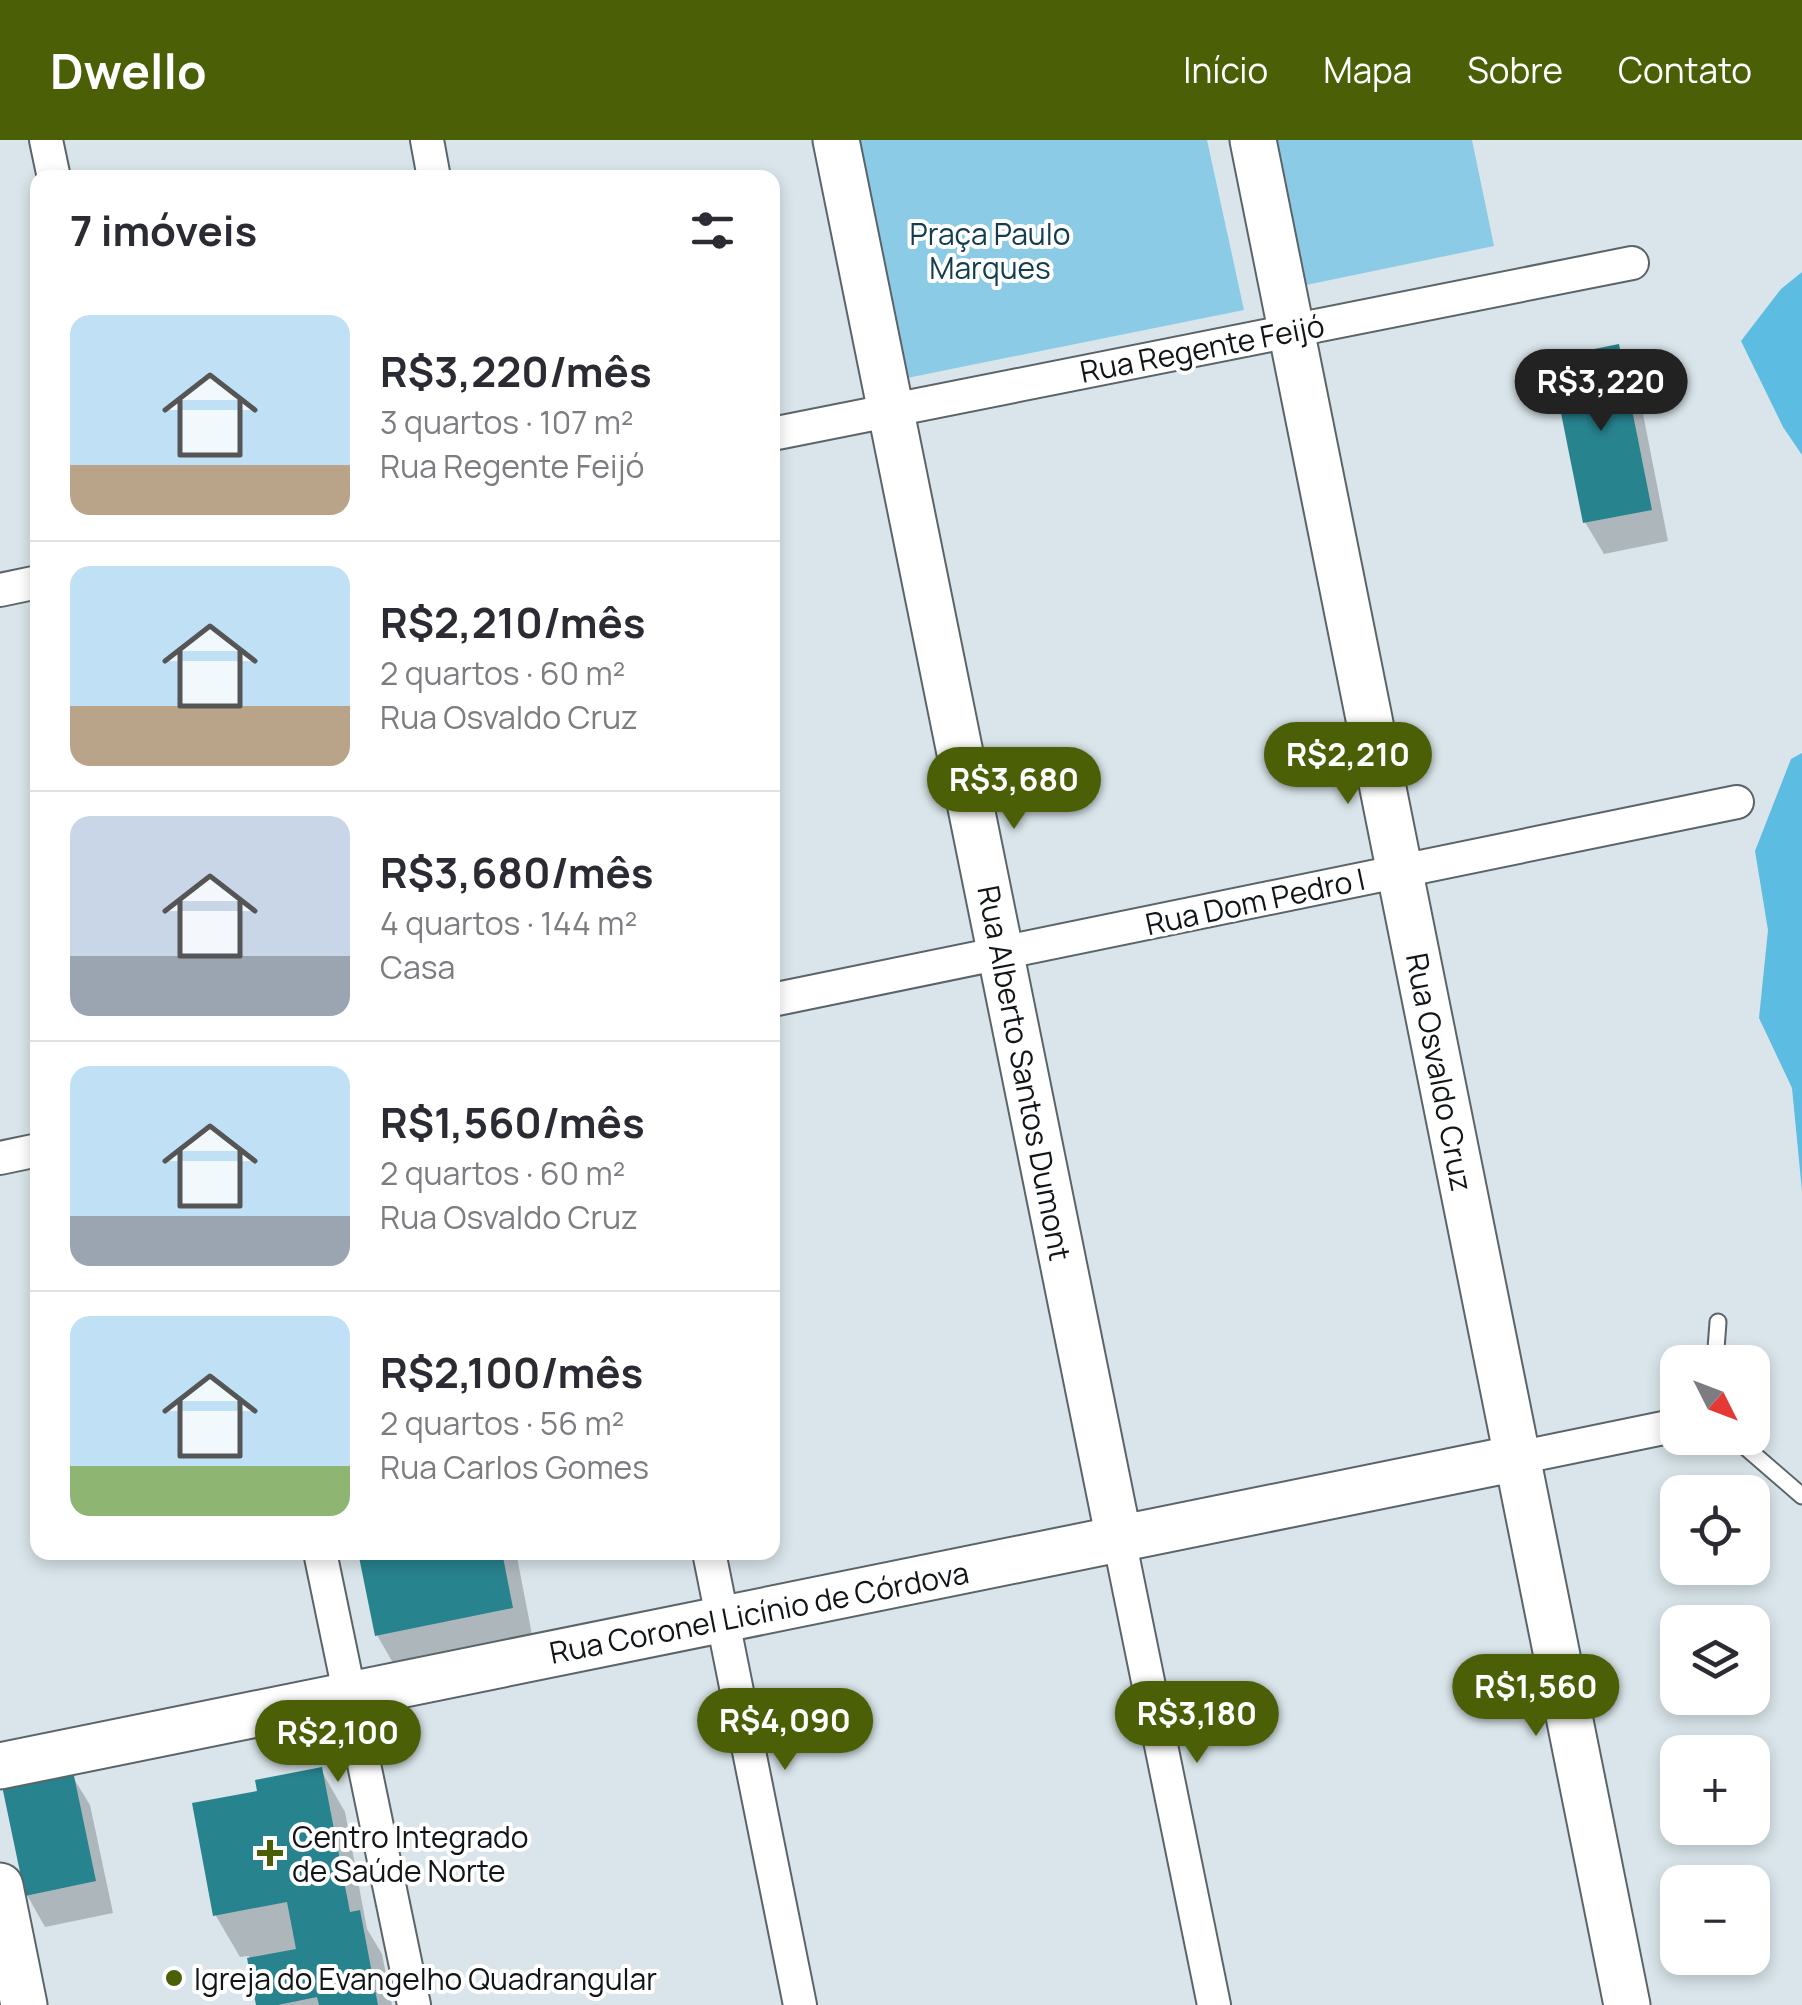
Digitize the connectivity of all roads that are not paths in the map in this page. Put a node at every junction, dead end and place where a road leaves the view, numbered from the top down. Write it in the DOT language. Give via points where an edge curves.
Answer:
graph roads {
  1 [pos="46,140"];
  2 [pos="427,140"];
  3 [pos="836,140"];
  4 [pos="1252,140"];
  5 [pos="52,170"];
  6 [pos="433,170"];
  7 [pos="1632,263"];
  8 [pos="1291,330"];
  9 [pos="890,410"];
  10 [pos="780,432"];
  11 [pos="30,584"];
  12 [pos="0,590"];
  13 [pos="1738,802"];
  14 [pos="1400,872"];
  15 [pos="1000,954"];
  16 [pos="780,998"];
  17 [pos="30,1152"];
  18 [pos="0,1158"];
  19 [pos="1718,1322"];
  20 [pos="1716,1345"];
  21 [pos="1660,1429"];
  22 [pos="1755,1455"];
  23 [pos="1517,1458"];
  24 [pos="1802,1496"];
  25 [pos="1119,1539"];
  26 [pos="322,1560"];
  27 [pos="711,1560"];
  28 [pos="723,1620"];
  29 [pos="351,1695"];
  30 [pos="0,1766"];
  31 [pos="0,1886"];
  32 [pos="24,2005"];
  33 [pos="414,2005"];
  34 [pos="800,2005"];
  35 [pos="1214,2005"];
  36 [pos="1627,2005"];
  1 -- 5 [label="street"];
  2 -- 6 [label="street"];
  3 -- 9 [label="street, Rua Alberto Santos Dumont"];
  4 -- 8 [label="street, Rua Osvaldo Cruz"];
  7 -- 8 [label="street, Rua Regente Feijó"];
  8 -- 9 [label="street, Rua Regente Feijó"];
  8 -- 14 [label="street, Rua Osvaldo Cruz"];
  9 -- 10 [label="street, Rua Regente Feijó"];
  9 -- 15 [label="street, Rua Alberto Santos Dumont"];
  11 -- 12 [label="street"];
  13 -- 14 [label="street, Rua Dom Pedro I"];
  14 -- 15 [label="street, Rua Dom Pedro I"];
  14 -- 23 [label="street, Rua Osvaldo Cruz"];
  15 -- 16 [label="street, Rua Dom Pedro I"];
  15 -- 25 [label="street, Rua Alberto Santos Dumont"];
  17 -- 18 [label="street"];
  19 -- 20 [label="lane"];
  21 -- 23 [label="street"];
  22 -- 24 [label="lane"];
  23 -- 25 [label="street, Rua Coronel Licínio de Córdova"];
  23 -- 36 [label="street, Rua Osvaldo Cruz"];
  25 -- 28 [label="street, Rua Coronel Licínio de Córdova"];
  25 -- 35 [label="street, Rua Alberto Santos Dumont"];
  26 -- 29 [label="street"];
  27 -- 28 [label="street"];
  28 -- 29 [label="street, Rua Coronel Licínio de Córdova"];
  28 -- 34 [label="street"];
  29 -- 30 [label="street, Rua Coronel Licínio de Córdova"];
  29 -- 33 [label="street"];
  31 -- 32 [label="street"];
}
